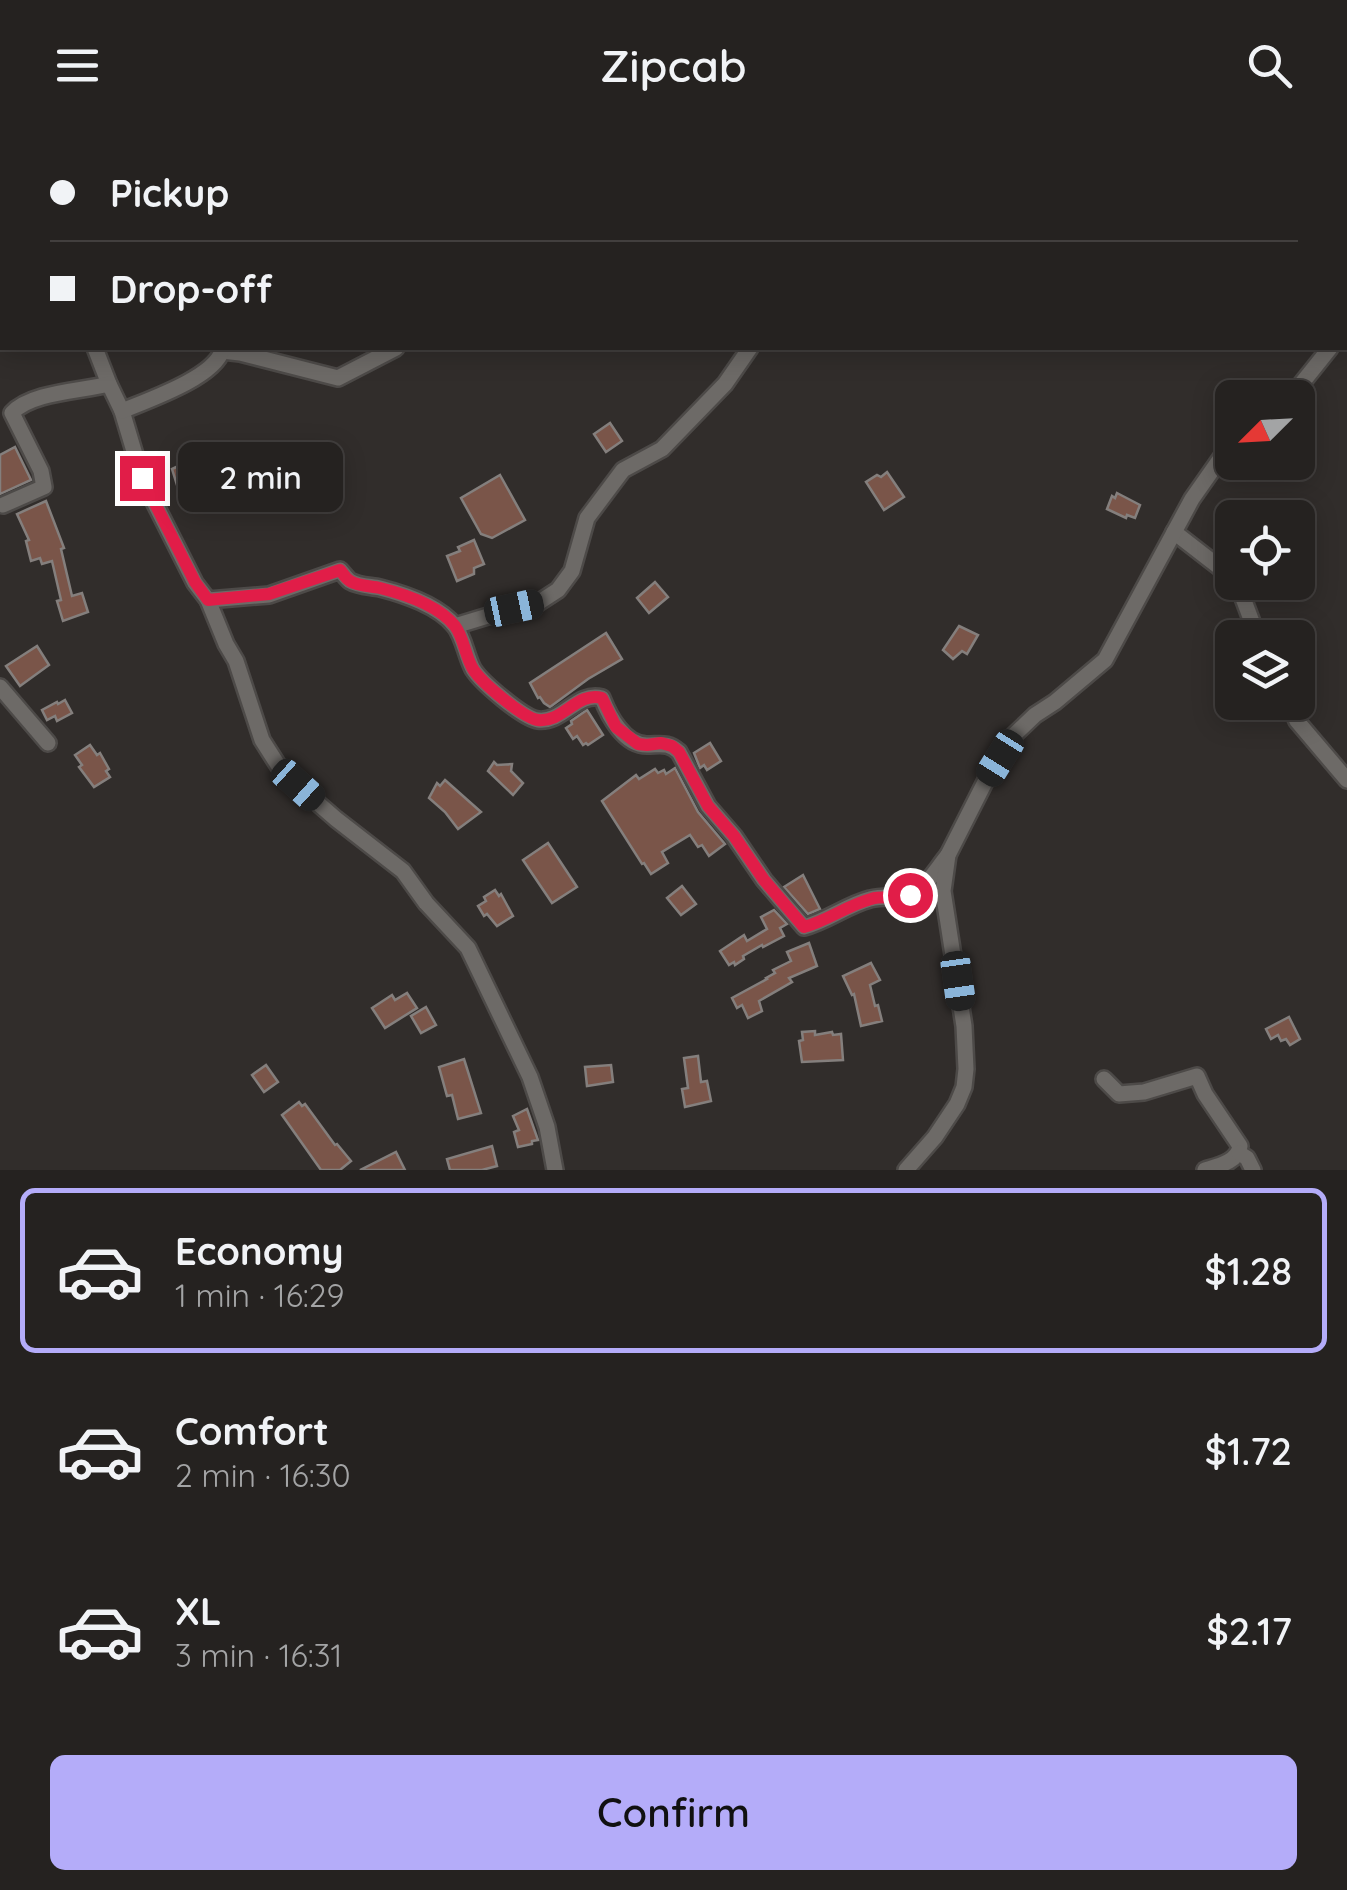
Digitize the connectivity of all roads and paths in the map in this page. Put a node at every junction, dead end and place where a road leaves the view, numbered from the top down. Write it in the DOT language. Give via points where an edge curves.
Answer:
graph roads {
  1 [pos="96,350"];
  2 [pos="222,350"];
  3 [pos="392,350"];
  4 [pos="749,350"];
  5 [pos="1328,350"];
  6 [pos="1304,380"];
  7 [pos="109,384"];
  8 [pos="122,411"];
  9 [pos="1215,466"];
  10 [pos="3,505"];
  11 [pos="1174,532"];
  12 [pos="1215,565"];
  13 [pos="208,600"];
  14 [pos="455,626"];
  15 [pos="0,687"];
  16 [pos="1298,720"];
  17 [pos="48,743"];
  18 [pos="1347,780"];
  19 [pos="948,855"];
  20 [pos="1104,1079"];
  21 [pos="1239,1152"];
  22 [pos="555,1170"];
  23 [pos="906,1170"];
  24 [pos="1204,1170"];
  25 [pos="1253,1170"];
  1 -- 7 [label="street"];
  2 -- 3 [label="street" via="338,378"];
  2 -- 8 [label="street" via="206,371"];
  4 -- 14 [label="street" via="662,448 623,470 587,518 572,571 558,590"];
  5 -- 6 [label="street"];
  7 -- 8 [label="street"];
  7 -- 10 [label="street" via="65,391 12,412 44,487"];
  8 -- 13 [label="street" via="142,478"];
  9 -- 11 [label="street"];
  11 -- 12 [label="street"];
  11 -- 19 [label="street" via="1106,660 1014,735"];
  13 -- 14 [label="street" via="269,594 340,570 350,582 422,601"];
  13 -- 22 [label="street" via="258,730 283,773 403,871 468,948 530,1077"];
  14 -- 19 [label="street" via="473,669 523,714 550,719 594,696 638,744 672,746 708,806 804,927 871,899 910,895"];
  15 -- 17 [label="street"];
  16 -- 18 [label="street"];
  19 -- 23 [label="street" via="943,891 964,1026 964,1087"];
  20 -- 21 [label="street" via="1120,1094 1132,1094 1196,1076"];
  21 -- 24 [label="street"];
  21 -- 25 [label="street"];
}
